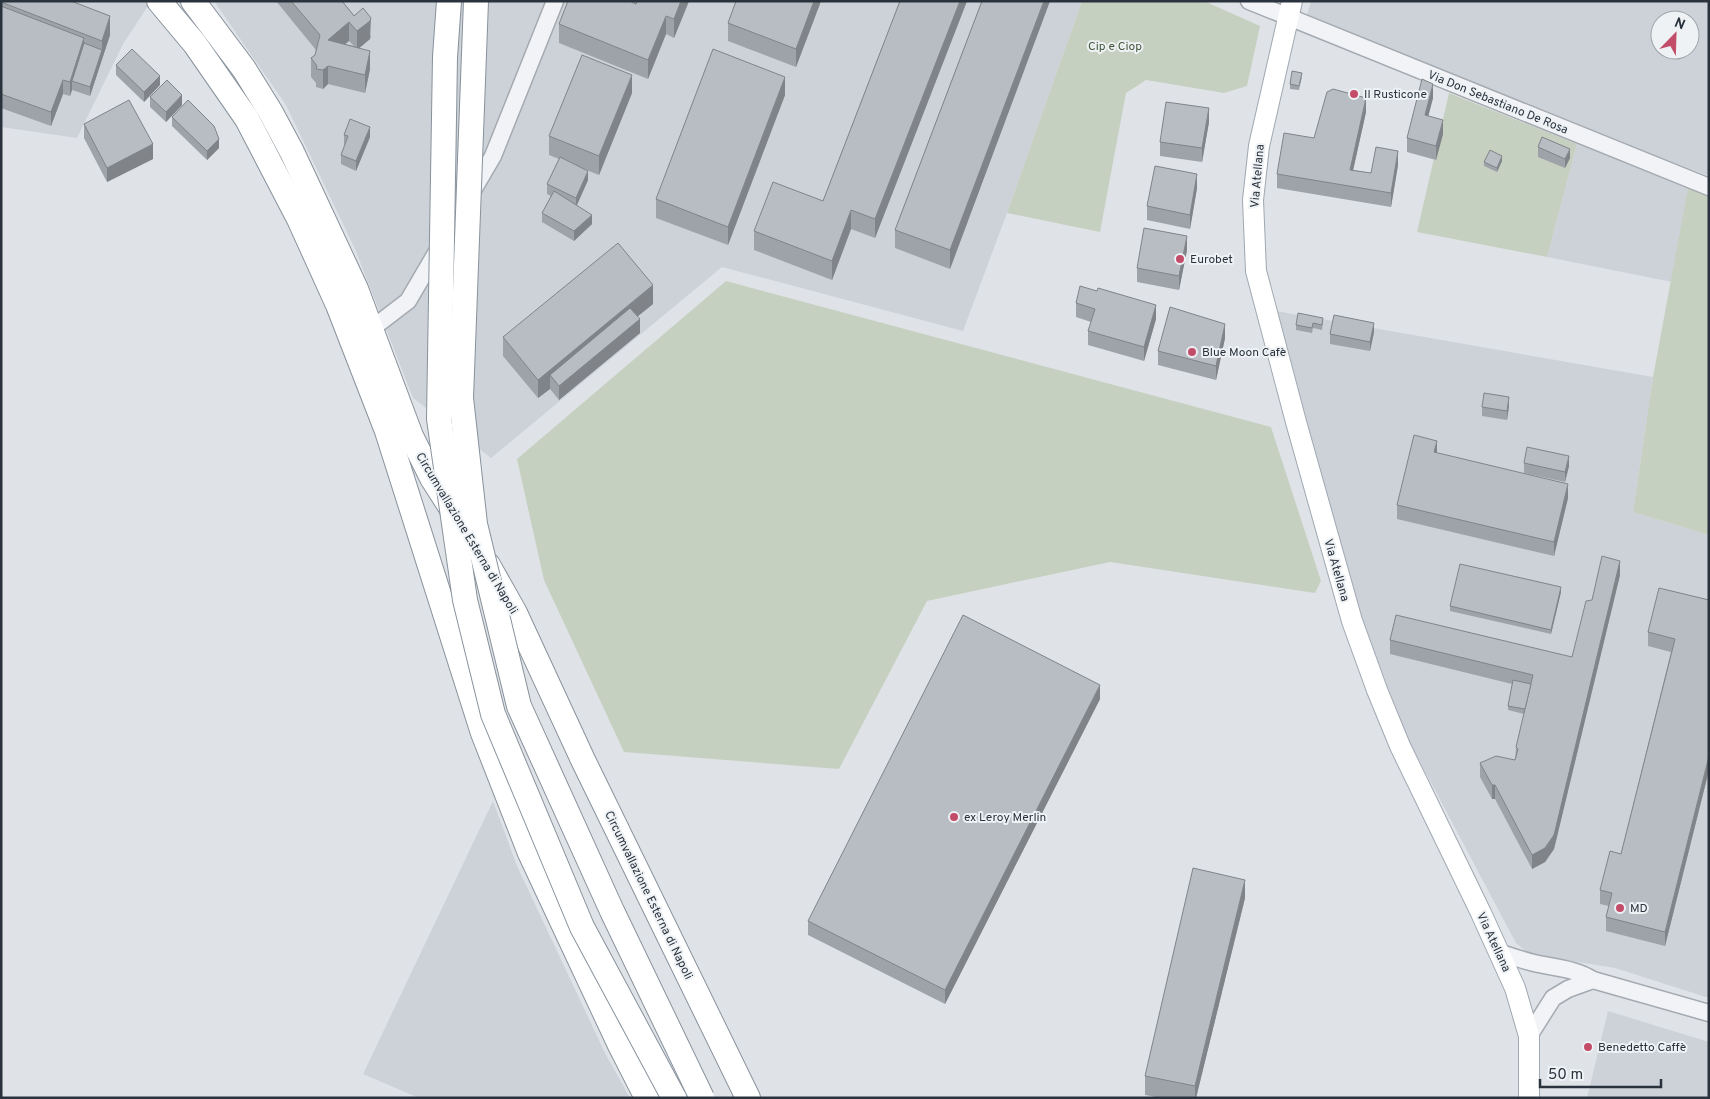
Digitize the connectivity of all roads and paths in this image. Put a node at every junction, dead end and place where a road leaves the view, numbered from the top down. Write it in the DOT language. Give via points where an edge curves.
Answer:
graph roads {
  1 [pos="159,1"];
  2 [pos="193,1"];
  3 [pos="449,1"];
  4 [pos="476,1"];
  5 [pos="555,1"];
  6 [pos="1249,1"];
  7 [pos="1290,9"];
  8 [pos="1709,187"];
  9 [pos="370,330"];
  10 [pos="1500,953"];
  11 [pos="1593,980"];
  12 [pos="1709,1012"];
  13 [pos="1529,1036"];
  14 [pos="647,1098"];
  15 [pos="674,1098"];
  16 [pos="702,1098"];
  17 [pos="748,1098"];
  18 [pos="1530,1098"];
  1 -- 14 [label="highway, Circumvallazione Esterna di Napoli" via="195,44 247,119 299,219 338,305 387,431 483,733 530,853"];
  2 -- 9 [label="highway, Circumvallazione Esterna di Napoli" via="244,69 270,111 356,289"];
  3 -- 15 [label="highway, bridge" via="445,57 439,419 465,600 493,714 582,927"];
  4 -- 16 [label="highway, bridge" via="461,398 475,524 519,706"];
  5 -- 9 [label="street" via="493,156 408,301"];
  6 -- 7 [label="street, Via Don Sebastiano De Rosa"];
  7 -- 8 [label="street, Via Don Sebastiano De Rosa"];
  7 -- 10 [label="main road, Via Atellana" via="1259,146 1253,200 1256,271 1352,620 1377,690 1400,746"];
  9 -- 17 [label="highway, Circumvallazione Esterna di Napoli" via="411,436 432,478 515,613"];
  10 -- 11 [label="street" via="1570,969"];
  10 -- 13 [label="main road, Via Atellana" via="1515,988"];
  11 -- 12 [label="street"];
  11 -- 13 [label="street" via="1554,998"];
  13 -- 18 [label="main road, Via Atellana"];
}
